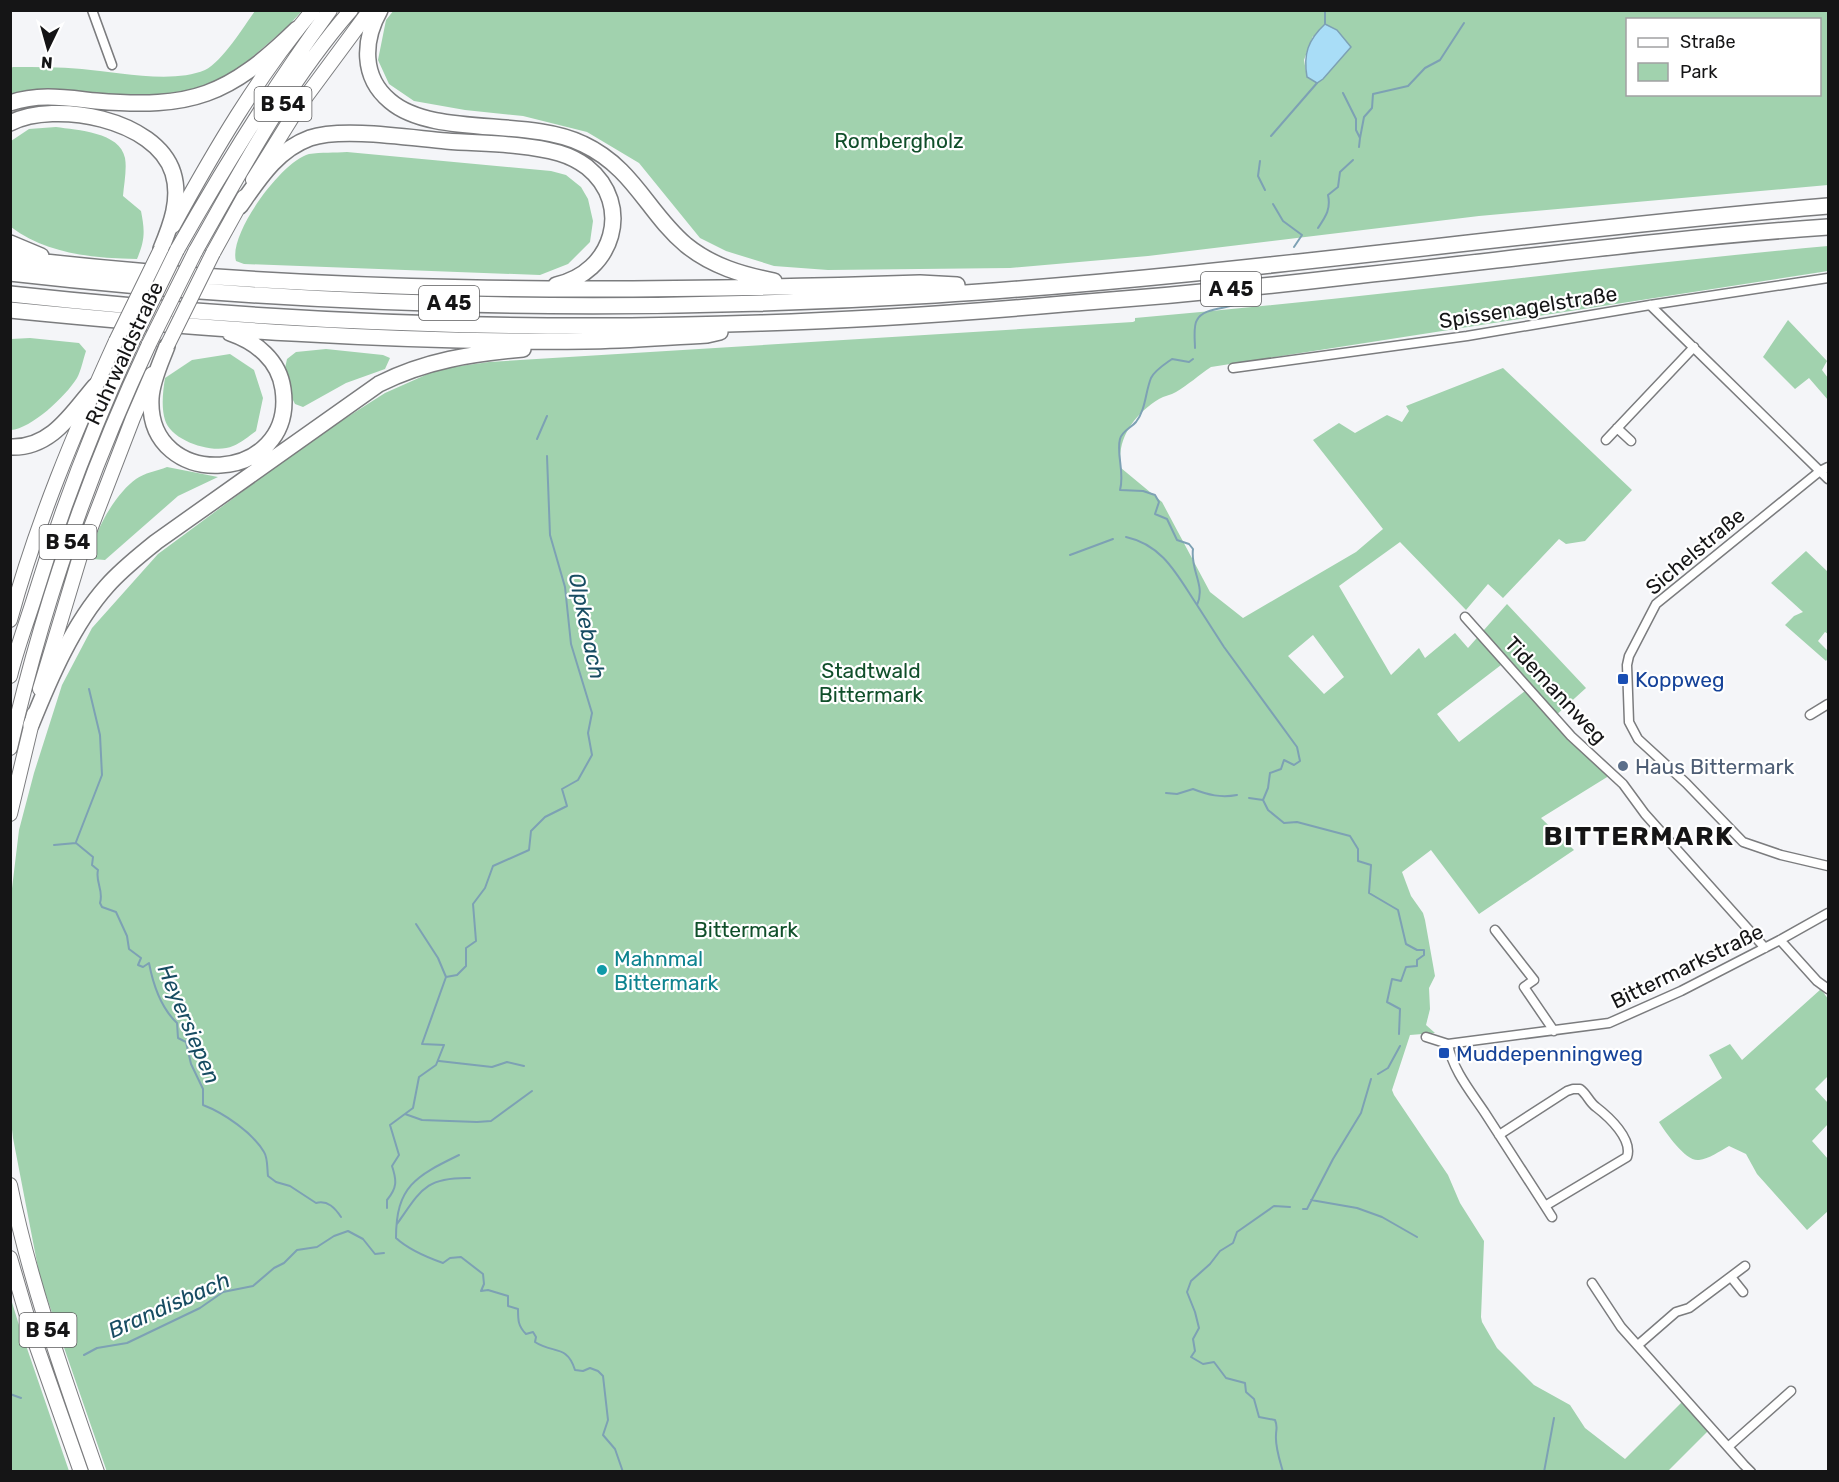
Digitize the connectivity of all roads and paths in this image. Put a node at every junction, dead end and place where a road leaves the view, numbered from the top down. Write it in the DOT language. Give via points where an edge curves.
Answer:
graph roads {
  1 [pos="92,10"];
  2 [pos="313,10"];
  3 [pos="330,10"];
  4 [pos="351,10"];
  5 [pos="370,10"];
  6 [pos="380,10"];
  7 [pos="297,29"];
  8 [pos="112,65"];
  9 [pos="10,103"];
  10 [pos="10,123"];
  11 [pos="240,206"];
  12 [pos="1828,207"];
  13 [pos="1828,227"];
  14 [pos="10,243"];
  15 [pos="161,249"];
  16 [pos="10,258"];
  17 [pos="84,266"];
  18 [pos="10,273"];
  19 [pos="1828,278"];
  20 [pos="818,286"];
  21 [pos="525,290"];
  22 [pos="887,291"];
  23 [pos="10,294"];
  24 [pos="1650,305"];
  25 [pos="10,311"];
  26 [pos="765,323"];
  27 [pos="202,327"];
  28 [pos="587,341"];
  29 [pos="167,346"];
  30 [pos="1694,347"];
  31 [pos="1233,368"];
  32 [pos="95,386"];
  33 [pos="1617,428"];
  34 [pos="1606,440"];
  35 [pos="1631,441"];
  36 [pos="10,447"];
  37 [pos="1824,469"];
  38 [pos="1828,479"];
  39 [pos="1465,617"];
  40 [pos="10,620"];
  41 [pos="10,676"];
  42 [pos="1828,705"];
  43 [pos="1810,715"];
  44 [pos="31,725"];
  45 [pos="10,748"];
  46 [pos="10,814"];
  47 [pos="1828,866"];
  48 [pos="1828,913"];
  49 [pos="1495,930"];
  50 [pos="1780,940"];
  51 [pos="1765,948"];
  52 [pos="1828,989"];
  53 [pos="1554,1031"];
  54 [pos="1426,1037"];
  55 [pos="1448,1044"];
  56 [pos="1499,1135"];
  57 [pos="10,1185"];
  58 [pos="1545,1206"];
  59 [pos="1552,1217"];
  60 [pos="10,1258"];
  61 [pos="1745,1266"];
  62 [pos="1731,1277"];
  63 [pos="1592,1283"];
  64 [pos="1743,1292"];
  65 [pos="1638,1345"];
  66 [pos="1791,1391"];
  67 [pos="1728,1447"];
  68 [pos="81,1472"];
  69 [pos="98,1472"];
  70 [pos="1751,1472"];
  1 -- 8 [label="street"];
  2 -- 7 [label="highway"];
  3 -- 41 [label="highway, B 54, bridge" via="244,135 177,250 132,342 49,547"];
  4 -- 45 [label="highway, Ruhrwaldstraße / B 54, bridge" via="260,140 195,252 149,344 100,454 66,549"];
  5 -- 11 [label="highway" via="299,106"];
  6 -- 20 [label="highway" via="369,35 367,59 375,83 391,102 433,119 539,131 575,140 622,170 678,238 704,258 757,278"];
  7 -- 9 [label="highway" via="243,75 196,98 142,104 41,97"];
  7 -- 15 [label="highway" via="223,139"];
  10 -- 15 [label="highway" via="40,114 87,116 132,131 157,148 172,171 176,187 173,213"];
  11 -- 21 [label="highway" via="284,152 304,140 328,134 513,146 557,153 573,158 598,177 607,192 612,232 599,261 580,277"];
  11 -- 29 [label="highway, bridge"];
  12 -- 22 [label="highway, A 45" via="1198,273 1021,288"];
  13 -- 26 [label="highway, A 45" via="1690,238 1335,279 1110,300"];
  14 -- 17 [label="highway"];
  15 -- 32 [label="highway, bridge"];
  16 -- 17 [label="highway"];
  17 -- 21 [label="highway" via="277,281"];
  18 -- 22 [label="highway, A 45" via="238,293 478,304 668,304"];
  19 -- 24 [label="street, Spissenagelstraße"];
  20 -- 21 [label="highway"];
  20 -- 22 [label="highway"];
  23 -- 26 [label="highway, A 45" via="189,311 368,321 573,326"];
  24 -- 30 [label="street"];
  24 -- 31 [label="street, Spissenagelstraße" via="1467,336"];
  25 -- 27 [label="highway"];
  26 -- 28 [label="highway" via="707,335"];
  27 -- 28 [label="highway" via="367,337"];
  27 -- 29 [label="highway" via="250,342 270,358 280,375 284,396 281,419 272,438 250,458 228,466 205,466 184,458 160,436 151,396"];
  28 -- 44 [label="highway" via="440,360 399,374 352,402 156,542 123,570 81,621"];
  29 -- 44 [label="highway" via="147,382 81,553"];
  30 -- 33 [label="street"];
  30 -- 37 [label="street"];
  32 -- 36 [label="highway" via="55,432 37,443"];
  32 -- 40 [label="highway" via="52,494"];
  33 -- 34 [label="street"];
  33 -- 35 [label="street"];
  37 -- 38 [label="street"];
  37 -- 47 [label="street, Sichelstraße" via="1656,604 1629,656 1627,679 1632,731 1735,835 1752,846"];
  39 -- 51 [label="street, Tidemannweg" via="1571,736 1623,784 1645,814"];
  42 -- 43 [label="street"];
  44 -- 46 [label="highway"];
  48 -- 50 [label="street, Bittermarkstraße"];
  49 -- 53 [label="street" via="1534,980 1524,987"];
  50 -- 51 [label="street, Bittermarkstraße"];
  50 -- 52 [label="street"];
  51 -- 53 [label="street, Bittermarkstraße" via="1681,992 1609,1023"];
  53 -- 55 [label="street, Bittermarkstraße"];
  54 -- 55 [label="street, Bittermarkstraße"];
  55 -- 56 [label="street" via="1459,1073"];
  56 -- 58 [label="street"];
  56 -- 58 [label="street" via="1573,1089 1584,1092 1594,1106 1604,1111 1628,1143 1627,1157"];
  57 -- 69 [label="highway, B 54" via="37,1295"];
  58 -- 59 [label="street"];
  60 -- 68 [label="highway, B 54" via="35,1343"];
  61 -- 62 [label="street"];
  62 -- 64 [label="street"];
  62 -- 65 [label="street" via="1689,1308 1676,1312"];
  63 -- 65 [label="street"];
  65 -- 67 [label="street"];
  66 -- 67 [label="street"];
  67 -- 70 [label="street"];
}
